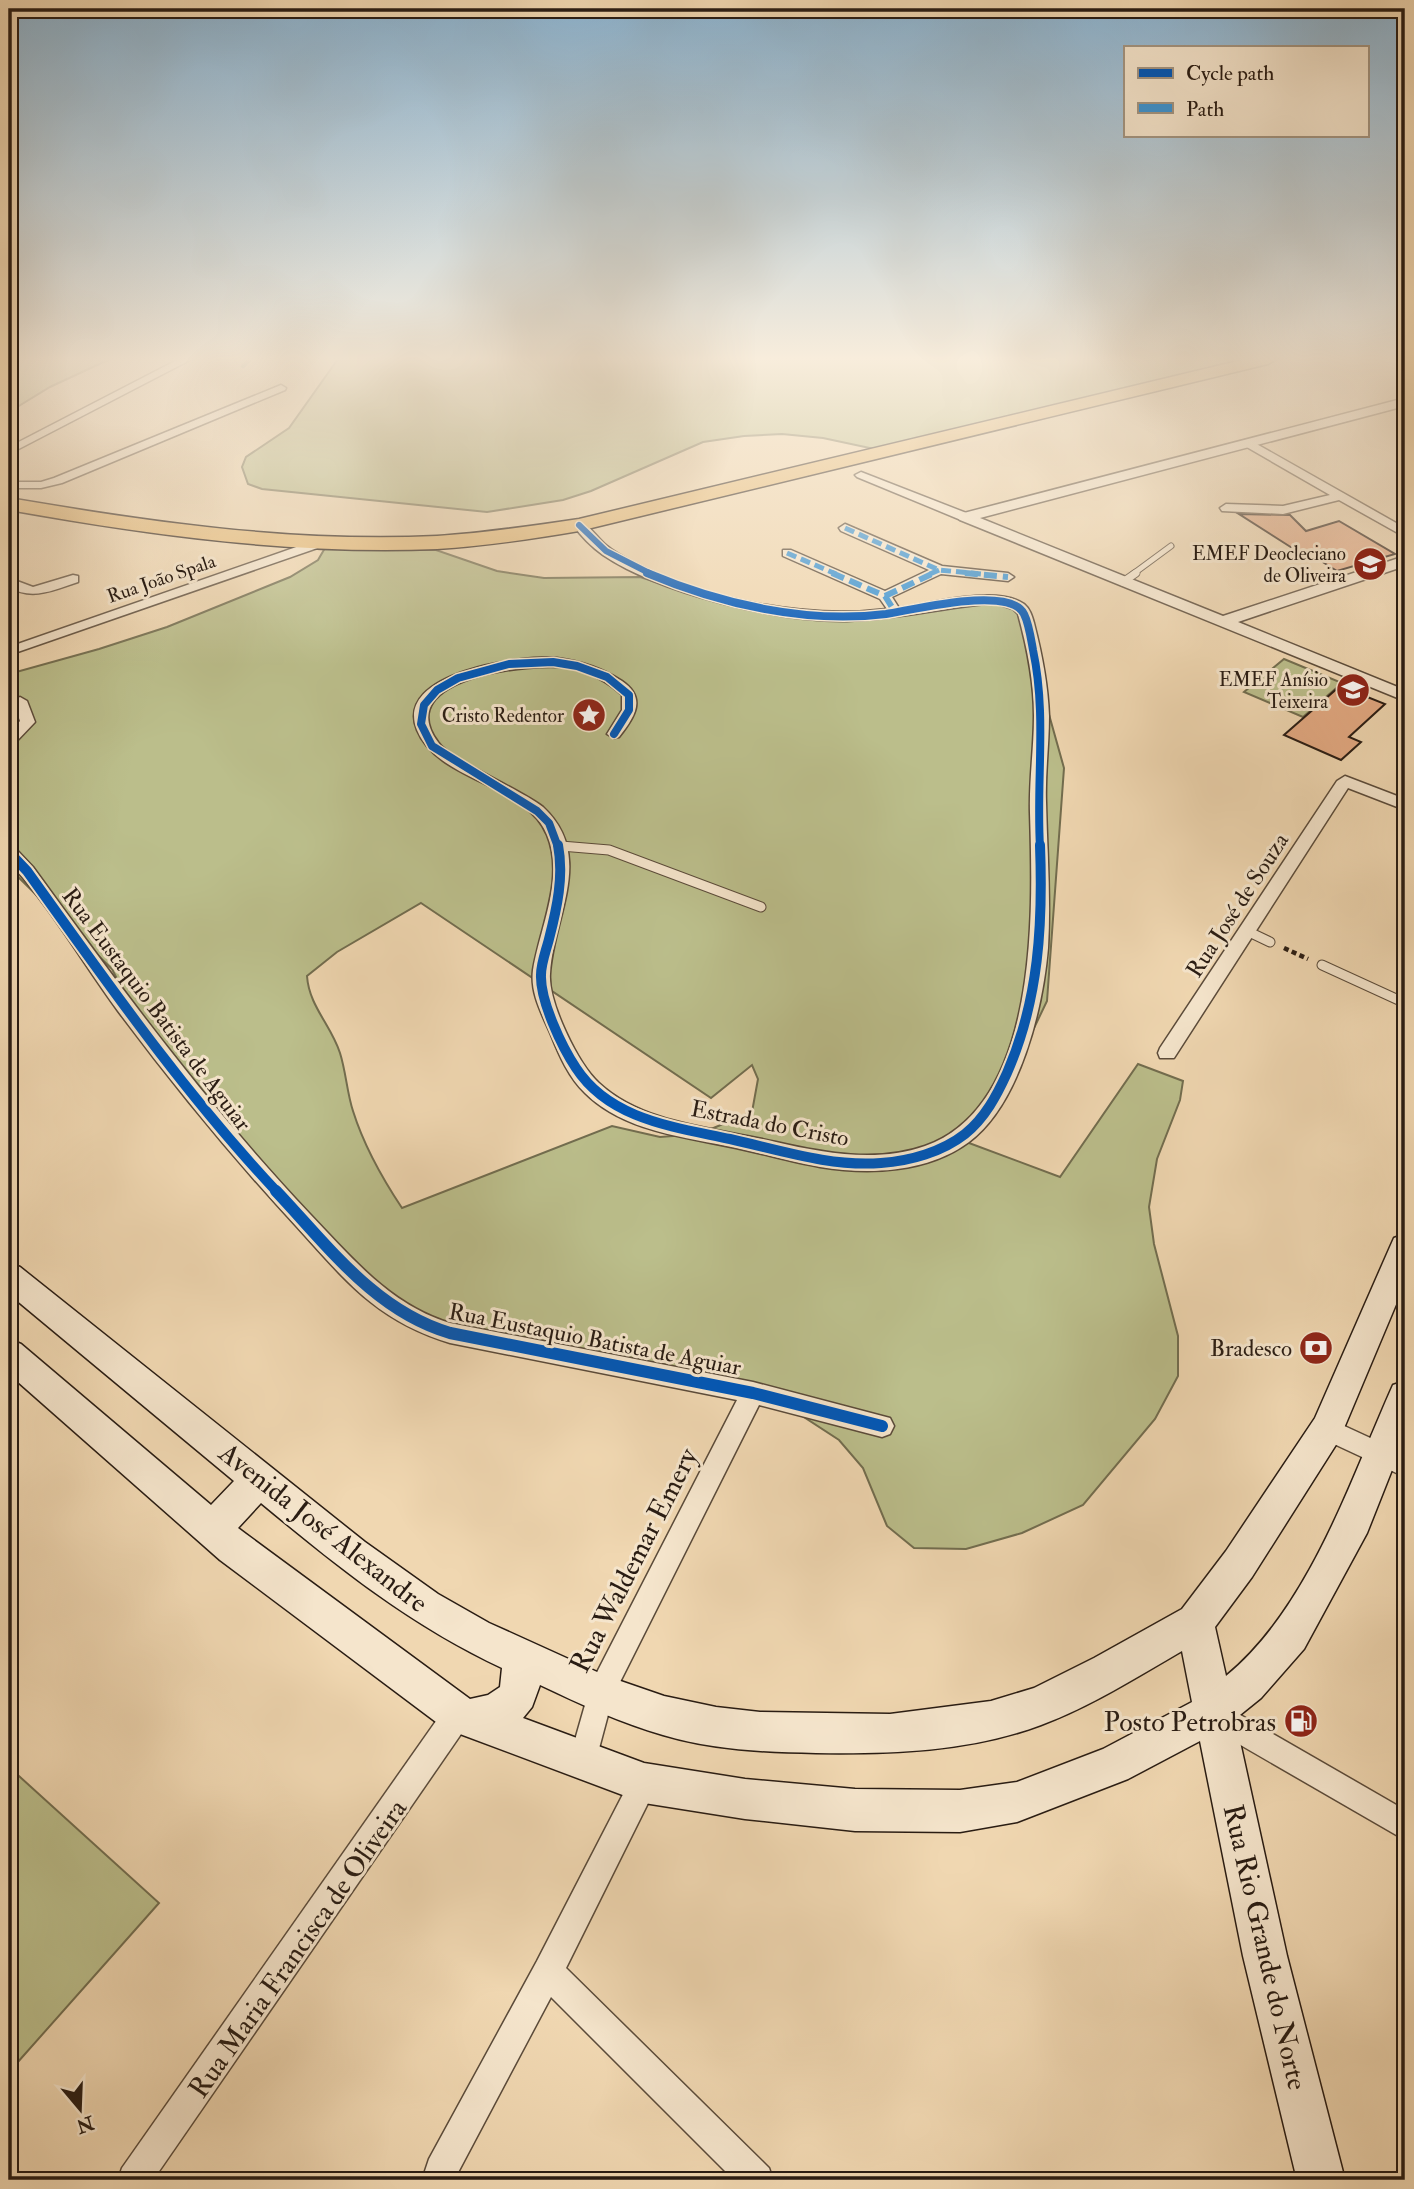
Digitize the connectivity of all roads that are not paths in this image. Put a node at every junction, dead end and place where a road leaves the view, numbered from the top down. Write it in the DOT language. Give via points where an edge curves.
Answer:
graph roads {
  1 [pos="106,461"];
  2 [pos="844,461"];
  3 [pos="1196,461"];
  4 [pos="1203,461"];
  5 [pos="1279,461"];
  6 [pos="861,475"];
  7 [pos="9,485"];
  8 [pos="1341,496"];
  9 [pos="9,504"];
  10 [pos="1226,508"];
  11 [pos="965,517"];
  12 [pos="981,523"];
  13 [pos="579,525"];
  14 [pos="845,528"];
  15 [pos="1405,533"];
  16 [pos="325,541"];
  17 [pos="1171,546"];
  18 [pos="786,554"];
  19 [pos="1405,561"];
  20 [pos="939,570"];
  21 [pos="1405,574"];
  22 [pos="1008,577"];
  23 [pos="73,579"];
  24 [pos="9,582"];
  25 [pos="1123,582"];
  26 [pos="886,596"];
  27 [pos="895,612"];
  28 [pos="1230,625"];
  29 [pos="9,651"];
  30 [pos="1405,695"];
  31 [pos="20,701"];
  32 [pos="614,734"];
  33 [pos="9,741"];
  34 [pos="1405,805"];
  35 [pos="561,846"];
  36 [pos="9,852"];
  37 [pos="761,907"];
  38 [pos="1247,932"];
  39 [pos="1270,942"];
  40 [pos="1322,965"];
  41 [pos="1405,1003"];
  42 [pos="1167,1053"];
  43 [pos="1405,1247"];
  44 [pos="9,1276"];
  45 [pos="9,1354"];
  46 [pos="753,1393"];
  47 [pos="1405,1396"];
  48 [pos="882,1426"];
  49 [pos="1327,1429"];
  50 [pos="1393,1461"];
  51 [pos="259,1479"];
  52 [pos="212,1530"];
  53 [pos="1195,1622"];
  54 [pos="520,1656"];
  55 [pos="600,1693"];
  56 [pos="1212,1713"];
  57 [pos="466,1717"];
  58 [pos="583,1761"];
  59 [pos="644,1783"];
  60 [pos="1405,1826"];
  61 [pos="548,1972"];
  62 [pos="441,2171"];
  63 [pos="134,2180"];
  64 [pos="757,2180"];
  65 [pos="1321,2180"];
  1 -- 7 [label="street" via="58,481"];
  2 -- 13 [label="highway"];
  3 -- 11 [label="street"];
  4 -- 12 [label="street"];
  5 -- 8 [label="street"];
  6 -- 11 [label="street"];
  8 -- 10 [label="street" via="1283,510"];
  8 -- 15 [label="street"];
  9 -- 16 [label="highway" via="160,529"];
  11 -- 12 [label="street"];
  12 -- 25 [label="street"];
  13 -- 16 [label="highway" via="480,541"];
  13 -- 27 [label="street, Estrada do Cristo" via="618,559 710,594 822,616"];
  14 -- 20 [label="street"];
  16 -- 29 [label="street, Rua João Spala"];
  17 -- 25 [label="lane"];
  18 -- 26 [label="street"];
  19 -- 28 [label="street"];
  20 -- 22 [label="street"];
  20 -- 26 [label="street"];
  21 -- 28 [label="street"];
  23 -- 24 [label="street" via="30,592"];
  25 -- 28 [label="street"];
  26 -- 27 [label="street"];
  27 -- 35 [label="street, Estrada do Cristo" via="996,599 1018,606 1026,622 1041,700 1037,799 1042,897 1037,977 1028,1025 995,1098 975,1125 956,1140 909,1158 843,1162 649,1120 600,1095 576,1069 543,996 541,974 558,889"];
  28 -- 30 [label="street"];
  31 -- 33 [label="street" via="28,722"];
  32 -- 35 [label="street" via="631,705 625,690 591,670 551,662 512,664 463,677 433,691 420,708 421,731 432,746 542,815"];
  34 -- 38 [label="street, Rua José de Souza" via="1345,781"];
  35 -- 37 [label="lane" via="609,850"];
  36 -- 46 [label="street, Rua Eustaquio Batista de Aguiar" via="179,1080 248,1162 332,1251 400,1313 450,1333"];
  38 -- 39 [label="lane"];
  38 -- 42 [label="street, Rua José de Souza"];
  40 -- 41 [label="lane"];
  43 -- 49 [label="main road"];
  44 -- 51 [label="main road, Avenida José Alexandre"];
  45 -- 52 [label="main road"];
  46 -- 48 [label="street, Rua Eustaquio Batista de Aguiar"];
  46 -- 55 [label="street, Rua Waldemar Emery"];
  47 -- 50 [label="main road"];
  49 -- 50 [label="street"];
  49 -- 53 [label="main road" via="1239,1564"];
  50 -- 56 [label="main road" via="1291,1636 1247,1684"];
  51 -- 52 [label="main road"];
  51 -- 54 [label="main road, Avenida José Alexandre" via="403,1593"];
  52 -- 57 [label="main road"];
  53 -- 55 [label="main road, Avenida José Alexandre" via="1040,1706 946,1729 890,1734 760,1732 664,1716"];
  53 -- 56 [label="main road, Rua Rio Grande do Norte"];
  54 -- 55 [label="main road, Avenida José Alexandre"];
  54 -- 57 [label="main road" via="524,1682 520,1695 509,1707"];
  55 -- 58 [label="street, Rua Waldemar Emery"];
  56 -- 59 [label="main road" via="1114,1765 1017,1802 960,1811 855,1810"];
  56 -- 60 [label="street"];
  56 -- 65 [label="main road, Rua Rio Grande do Norte" via="1265,1956"];
  57 -- 58 [label="main road"];
  57 -- 63 [label="street, Rua Maria Francisca de Oliveira"];
  58 -- 59 [label="main road"];
  59 -- 61 [label="street"];
  61 -- 62 [label="street"];
  61 -- 64 [label="street"];
}
